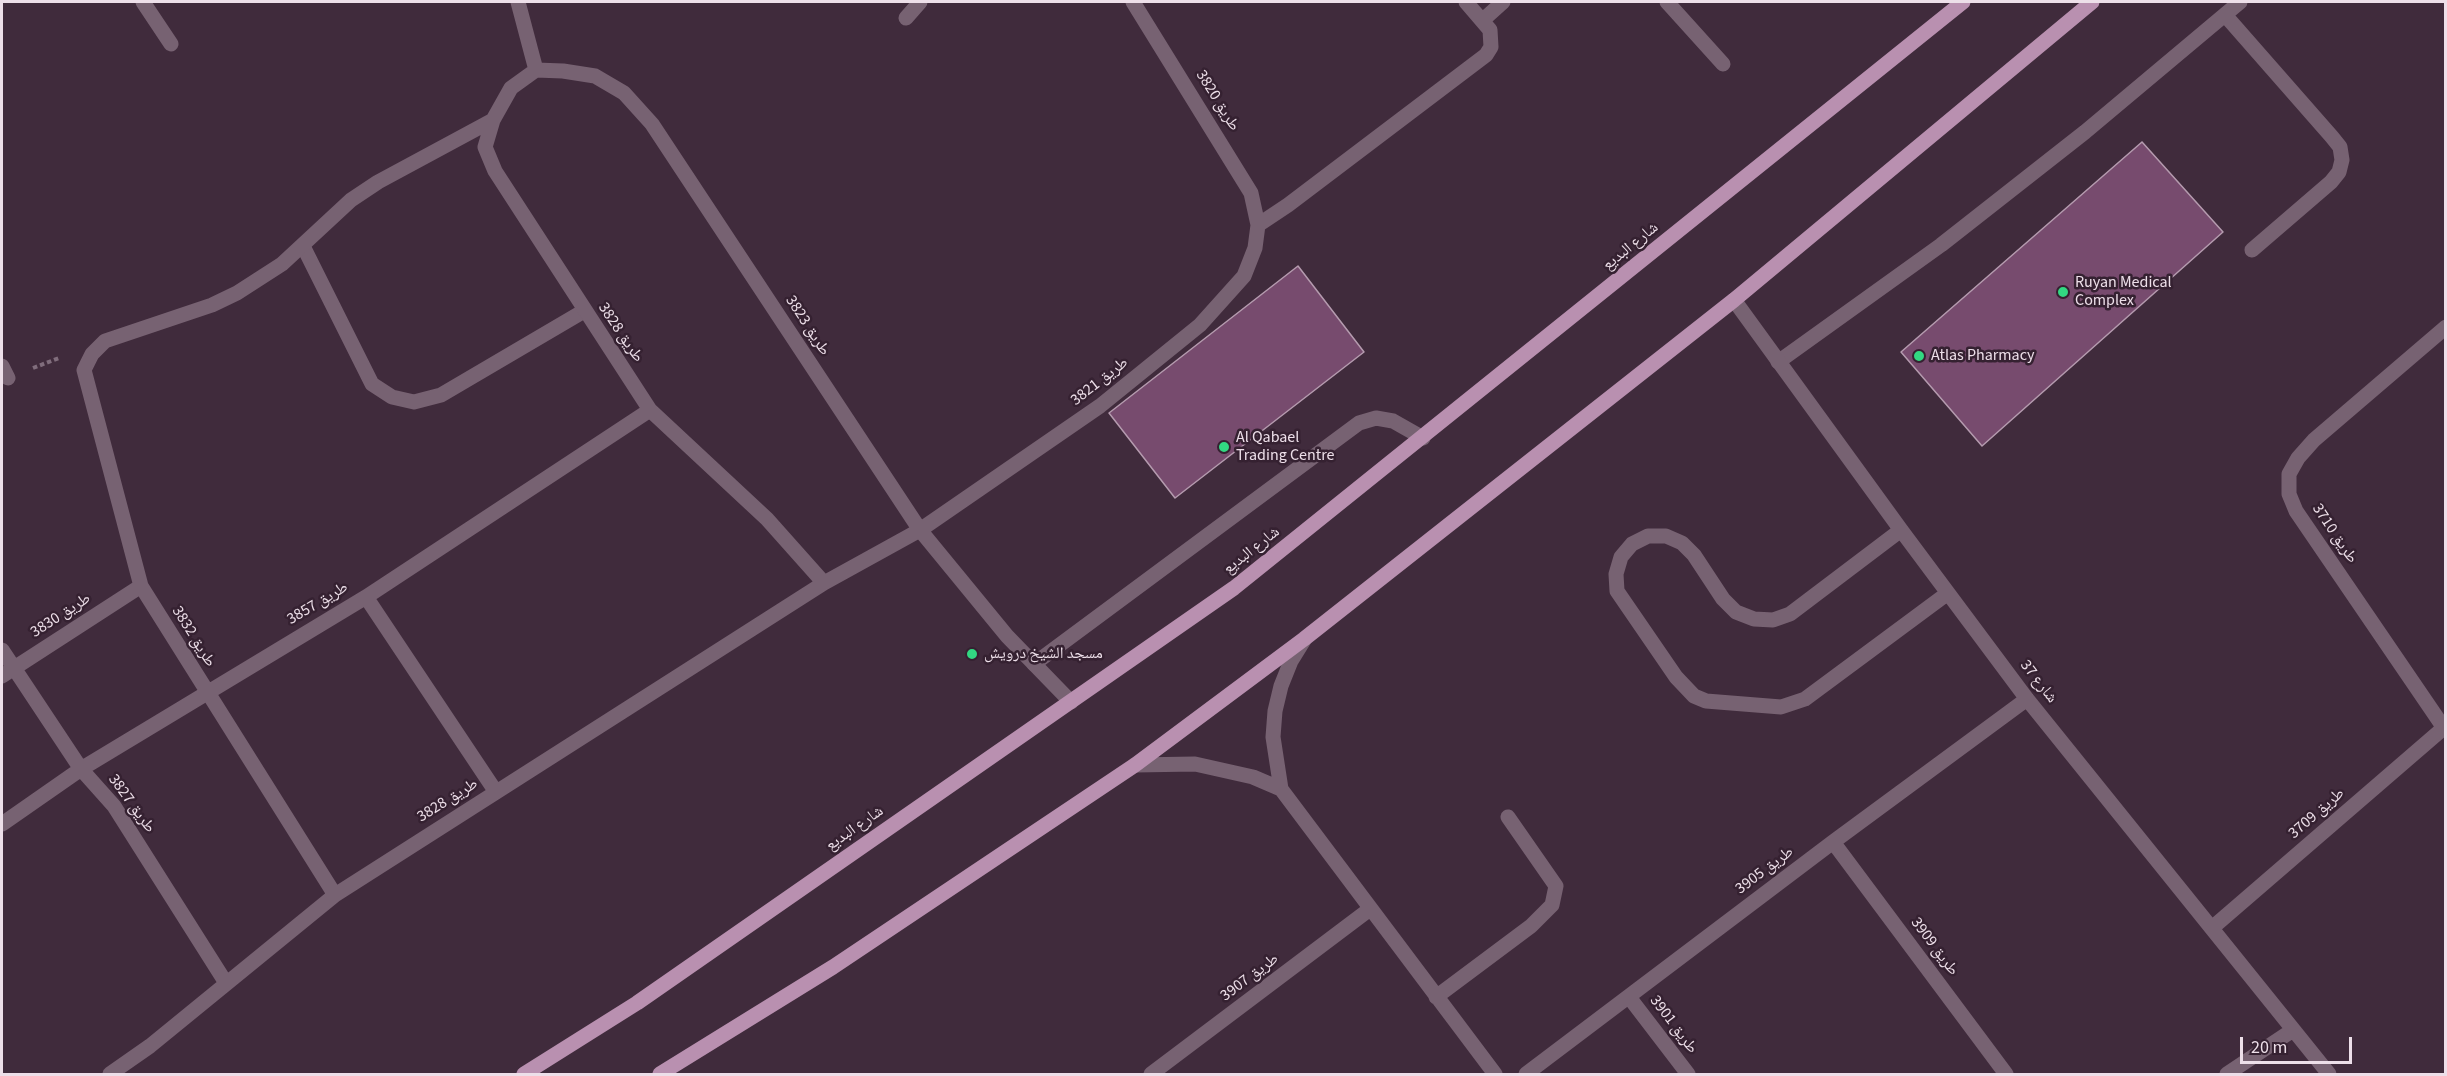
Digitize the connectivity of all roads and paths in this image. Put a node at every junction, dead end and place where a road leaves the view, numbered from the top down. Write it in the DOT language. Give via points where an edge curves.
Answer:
graph roads {
  1 [pos="143,2"];
  2 [pos="518,2"];
  3 [pos="920,2"];
  4 [pos="1133,2"];
  5 [pos="1466,2"];
  6 [pos="1503,2"];
  7 [pos="1667,2"];
  8 [pos="1963,2"];
  9 [pos="2092,2"];
  10 [pos="2240,2"];
  11 [pos="2225,15"];
  12 [pos="906,18"];
  13 [pos="1483,20"];
  14 [pos="171,44"];
  15 [pos="1723,64"];
  16 [pos="536,70"];
  17 [pos="494,120"];
  18 [pos="1258,225"];
  19 [pos="303,246"];
  20 [pos="2252,250"];
  21 [pos="1734,300"];
  22 [pos="584,311"];
  23 [pos="2445,327"];
  24 [pos="62,357"];
  25 [pos="1778,362"];
  26 [pos="5,372"];
  27 [pos="650,410"];
  28 [pos="1423,438"];
  29 [pos="920,530"];
  30 [pos="1901,530"];
  31 [pos="824,583"];
  32 [pos="141,586"];
  33 [pos="1948,593"];
  34 [pos="366,597"];
  35 [pos="1304,639"];
  36 [pos="2,650"];
  37 [pos="1034,663"];
  38 [pos="8,673"];
  39 [pos="207,692"];
  40 [pos="2027,699"];
  41 [pos="1071,702"];
  42 [pos="2445,727"];
  43 [pos="1135,765"];
  44 [pos="81,769"];
  45 [pos="1281,789"];
  46 [pos="496,792"];
  47 [pos="1508,817"];
  48 [pos="2,824"];
  49 [pos="1833,842"];
  50 [pos="335,895"];
  51 [pos="1370,909"];
  52 [pos="2212,928"];
  53 [pos="226,983"];
  54 [pos="1436,997"];
  55 [pos="1629,997"];
  56 [pos="2293,1029"];
  57 [pos="665,1072"];
  58 [pos="110,1074"];
  59 [pos="524,1074"];
  60 [pos="1152,1074"];
  61 [pos="1495,1074"];
  62 [pos="1526,1074"];
  63 [pos="1688,1074"];
  64 [pos="2006,1074"];
  65 [pos="2227,1074"];
  66 [pos="2329,1074"];
  1 -- 14 [label="street"];
  2 -- 16 [label="street"];
  3 -- 12 [label="street"];
  4 -- 18 [label="street, طريق 3820" via="1251,193"];
  5 -- 13 [label="street"];
  6 -- 13 [label="street"];
  7 -- 15 [label="street"];
  8 -- 28 [label="main road, شارع البديع"];
  9 -- 21 [label="main road"];
  10 -- 11 [label="street"];
  11 -- 20 [label="street" via="2332,137 2340,147 2342,160 2331,182"];
  11 -- 25 [label="street" via="1941,245"];
  13 -- 18 [label="street" via="1492,39 1486,55"];
  16 -- 17 [label="street, طريق 3828" via="511,88"];
  16 -- 29 [label="street, طريق 3823" via="595,76 624,93 652,124"];
  17 -- 19 [label="street" via="378,182 351,200"];
  17 -- 22 [label="street, طريق 3828" via="485,147 495,171"];
  18 -- 29 [label="street, طريق 3821" via="1255,248 1244,276 1200,325 1100,406"];
  19 -- 22 [label="street" via="372,384 392,397 414,402 441,395"];
  19 -- 32 [label="street, طريق 3832" via="260,279 220,301 105,341 84,370"];
  21 -- 25 [label="street, شارع 37"];
  21 -- 35 [label="main road"];
  22 -- 27 [label="street, طريق 3828"];
  23 -- 42 [label="street, طريق 3710" via="2314,440 2289,474 2289,494 2296,511"];
  24 -- 26 [label="path"];
  25 -- 30 [label="street, شارع 37"];
  27 -- 31 [label="street, طريق 3828" via="767,519"];
  27 -- 34 [label="street, طريق 3857"];
  28 -- 37 [label="street" via="1393,421 1376,418 1359,423"];
  28 -- 41 [label="main road, شارع البديع" via="1234,588"];
  29 -- 31 [label="street, طريق 3828"];
  29 -- 37 [label="street, طريق 3823" via="985,612"];
  30 -- 33 [label="street, شارع 37"];
  30 -- 33 [label="street" via="1790,614 1773,620 1754,619 1736,612 1694,555 1682,543 1665,536 1648,536 1632,544 1620,557 1617,591 1676,677 1694,696 1706,701 1767,707 1793,705 1805,699"];
  31 -- 46 [label="street, طريق 3828"];
  32 -- 38 [label="street, طريق 3830"];
  32 -- 39 [label="street, طريق 3832"];
  33 -- 40 [label="street, شارع 37"];
  34 -- 39 [label="street, طريق 3857"];
  34 -- 46 [label="street"];
  35 -- 43 [label="main road"];
  35 -- 45 [label="street" via="1291,661 1275,711 1273,737"];
  36 -- 38 [label="street, طريق 3827"];
  37 -- 41 [label="street, طريق 3823"];
  38 -- 44 [label="street, طريق 3827"];
  39 -- 44 [label="street, طريق 3857"];
  39 -- 50 [label="street, طريق 3832"];
  40 -- 49 [label="street, طريق 3905"];
  40 -- 52 [label="street, شارع 37"];
  41 -- 59 [label="main road, شارع البديع" via="637,1003"];
  42 -- 52 [label="street, طريق 3709"];
  43 -- 45 [label="street" via="1195,764 1254,777"];
  43 -- 57 [label="main road" via="833,967"];
  44 -- 48 [label="street, طريق 3857"];
  44 -- 53 [label="street, طريق 3827" via="114,806"];
  45 -- 51 [label="street"];
  46 -- 50 [label="street, طريق 3828"];
  47 -- 54 [label="street" via="1556,886 1552,905 1531,926"];
  49 -- 55 [label="street, طريق 3905"];
  49 -- 64 [label="street, طريق 3909"];
  50 -- 53 [label="street, طريق 3828"];
  51 -- 54 [label="street"];
  51 -- 60 [label="street, طريق 3907"];
  52 -- 56 [label="street, شارع 37"];
  53 -- 58 [label="street, طريق 3828"];
  54 -- 61 [label="street"];
  55 -- 62 [label="street, طريق 3905"];
  55 -- 63 [label="street, طريق 3901"];
  56 -- 65 [label="street"];
  56 -- 66 [label="street, شارع 37"];
}
